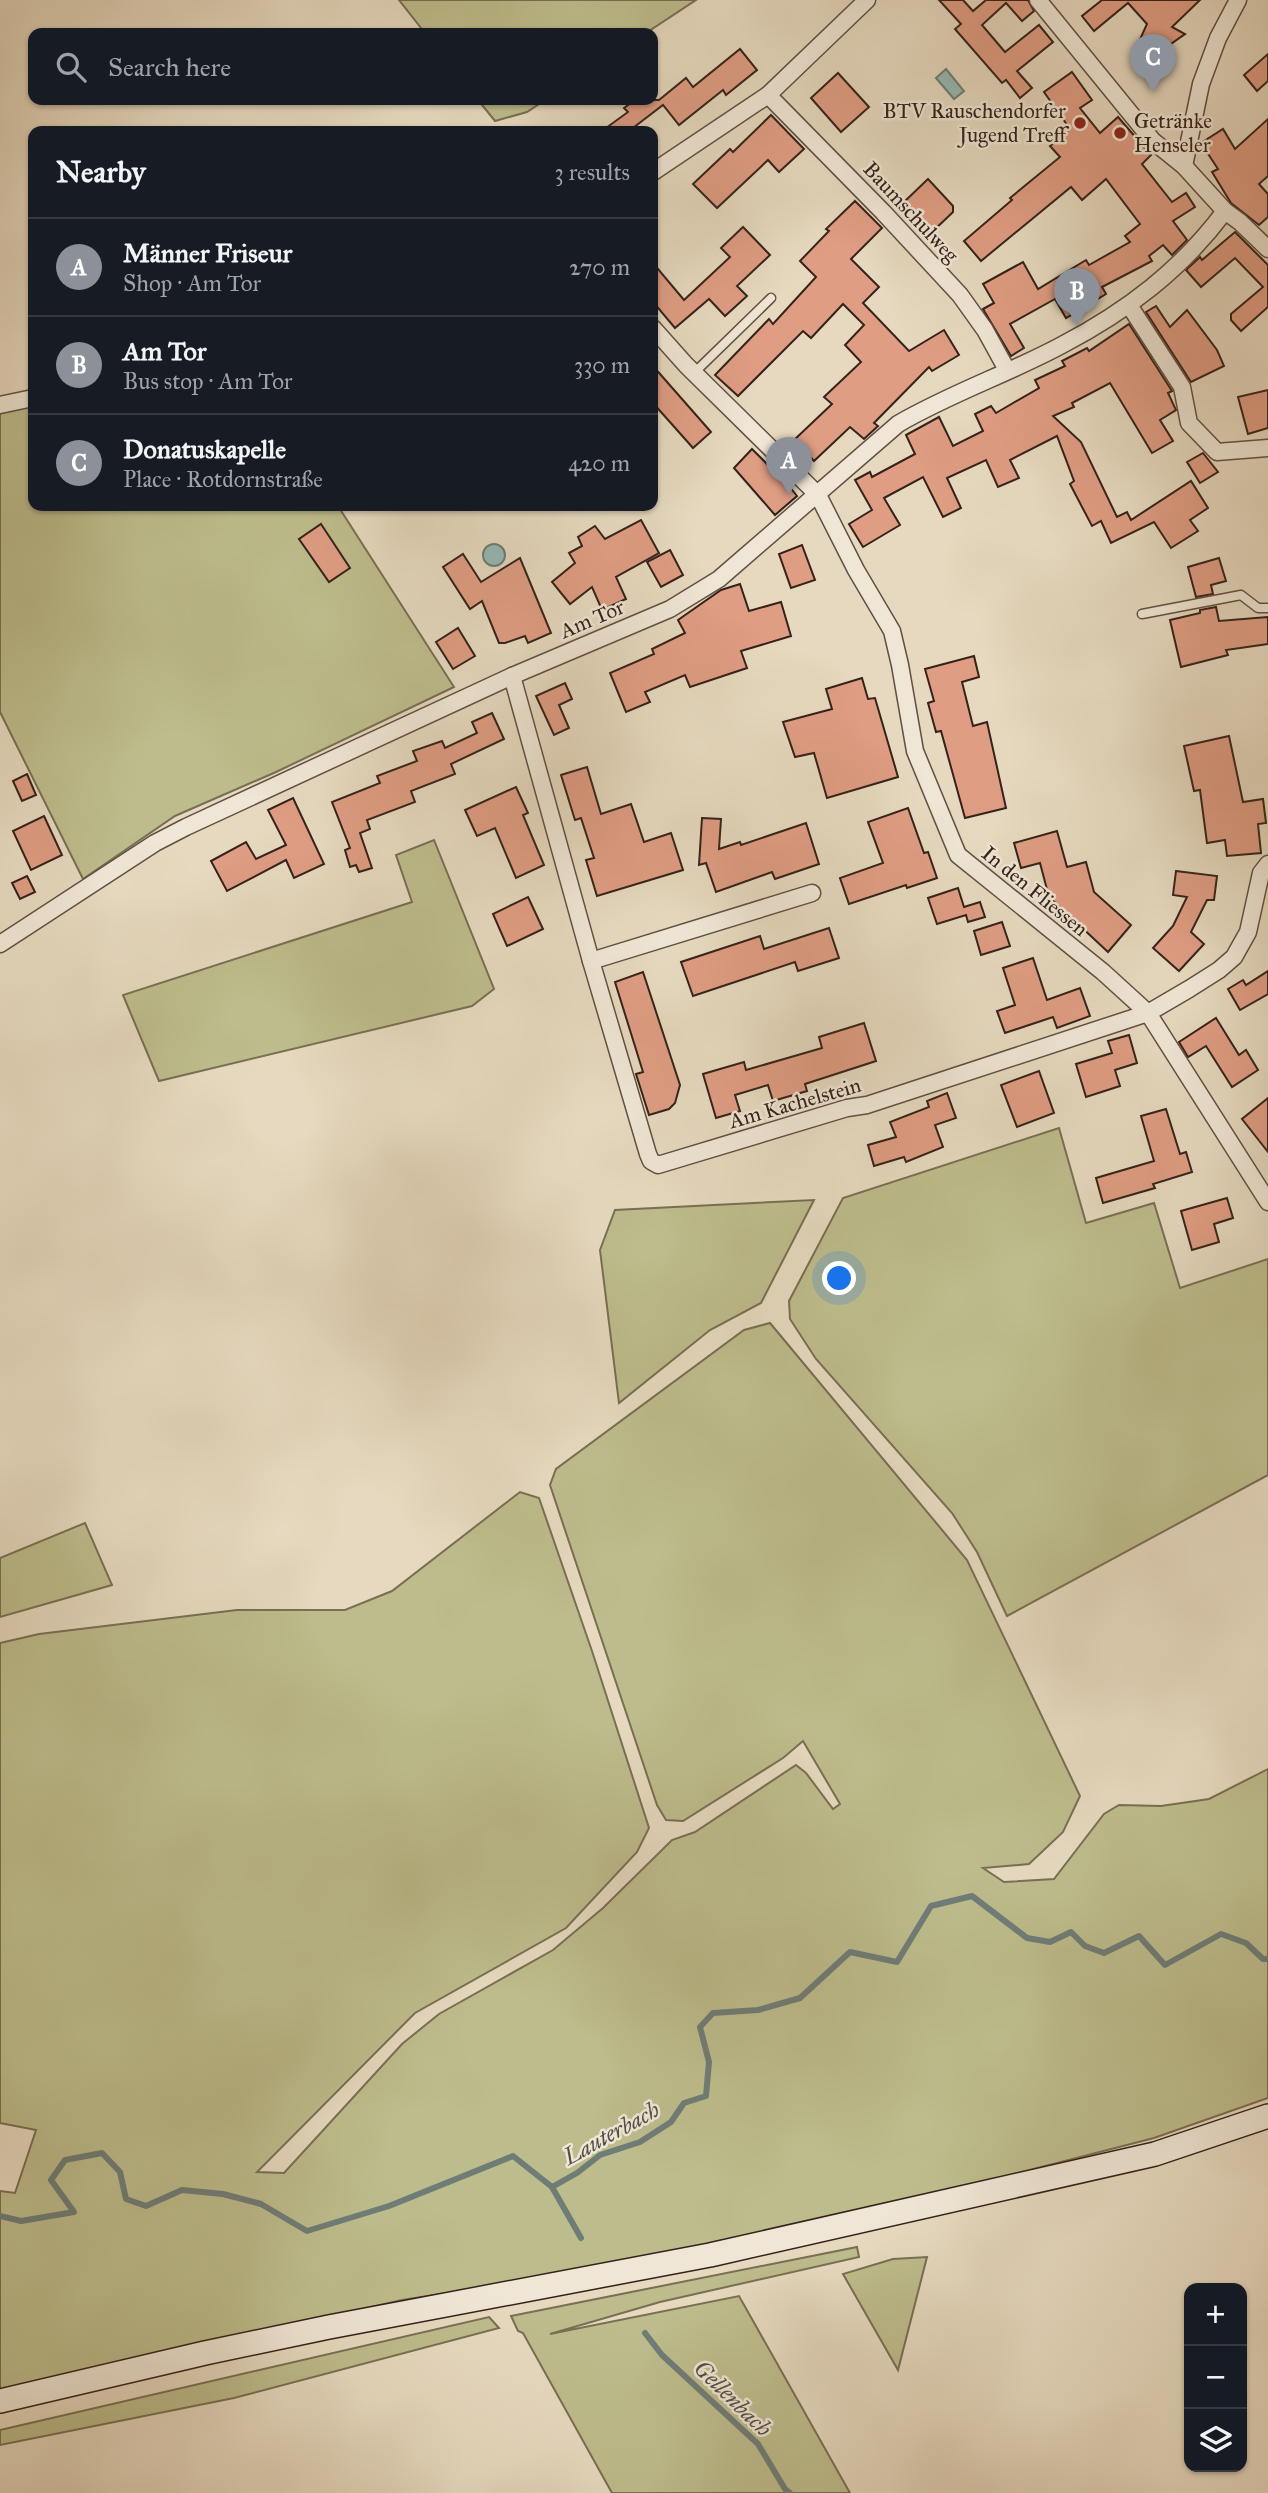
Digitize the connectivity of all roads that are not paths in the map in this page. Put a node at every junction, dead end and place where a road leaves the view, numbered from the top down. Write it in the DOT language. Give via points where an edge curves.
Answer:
graph roads {
  1 [pos="867,0"];
  2 [pos="1038,0"];
  3 [pos="1238,0"];
  4 [pos="768,95"];
  5 [pos="1184,166"];
  6 [pos="658,169"];
  7 [pos="1225,211"];
  8 [pos="1268,249"];
  9 [pos="771,298"];
  10 [pos="1129,305"];
  11 [pos="658,333"];
  12 [pos="1007,370"];
  13 [pos="694,373"];
  14 [pos="28,399"];
  15 [pos="0,405"];
  16 [pos="1268,448"];
  17 [pos="818,495"];
  18 [pos="1268,608"];
  19 [pos="1142,614"];
  20 [pos="512,676"];
  21 [pos="1268,864"];
  22 [pos="812,893"];
  23 [pos="0,944"];
  24 [pos="591,961"];
  25 [pos="1148,1013"];
  26 [pos="1268,1202"];
  27 [pos="1268,2116"];
  28 [pos="0,2401"];
  1 -- 4 [label="street"];
  2 -- 5 [label="street" via="1153,141"];
  3 -- 5 [label="street" via="1201,84"];
  4 -- 6 [label="street"];
  4 -- 12 [label="street, Baumschulweg" via="960,295"];
  5 -- 7 [label="street"];
  7 -- 8 [label="street"];
  7 -- 10 [label="street, Am Tor" via="1201,244"];
  9 -- 13 [label="lane"];
  10 -- 12 [label="street, Am Tor" via="1060,346"];
  10 -- 16 [label="street" via="1182,387 1189,423 1207,443 1217,452"];
  11 -- 13 [label="street, In den Fliessen"];
  12 -- 17 [label="street, Am Tor" via="898,424"];
  13 -- 17 [label="street, In den Fliessen"];
  14 -- 15 [label="street"];
  17 -- 20 [label="street, Am Tor" via="719,579 670,609"];
  17 -- 25 [label="street, In den Fliessen" via="892,631 915,751 958,855"];
  18 -- 19 [label="lane" via="1258,608 1241,595"];
  20 -- 23 [label="street, Am Tor" via="155,844"];
  20 -- 24 [label="street, Am Kachelstein"];
  21 -- 25 [label="street" via="1261,873 1248,932 1234,957"];
  22 -- 24 [label="street"];
  24 -- 25 [label="street, Am Kachelstein" via="648,1154 658,1165 867,1105"];
  25 -- 26 [label="street, In den Fliessen"];
  27 -- 28 [label="main road" via="1155,2154 723,2252 329,2327"];
}
